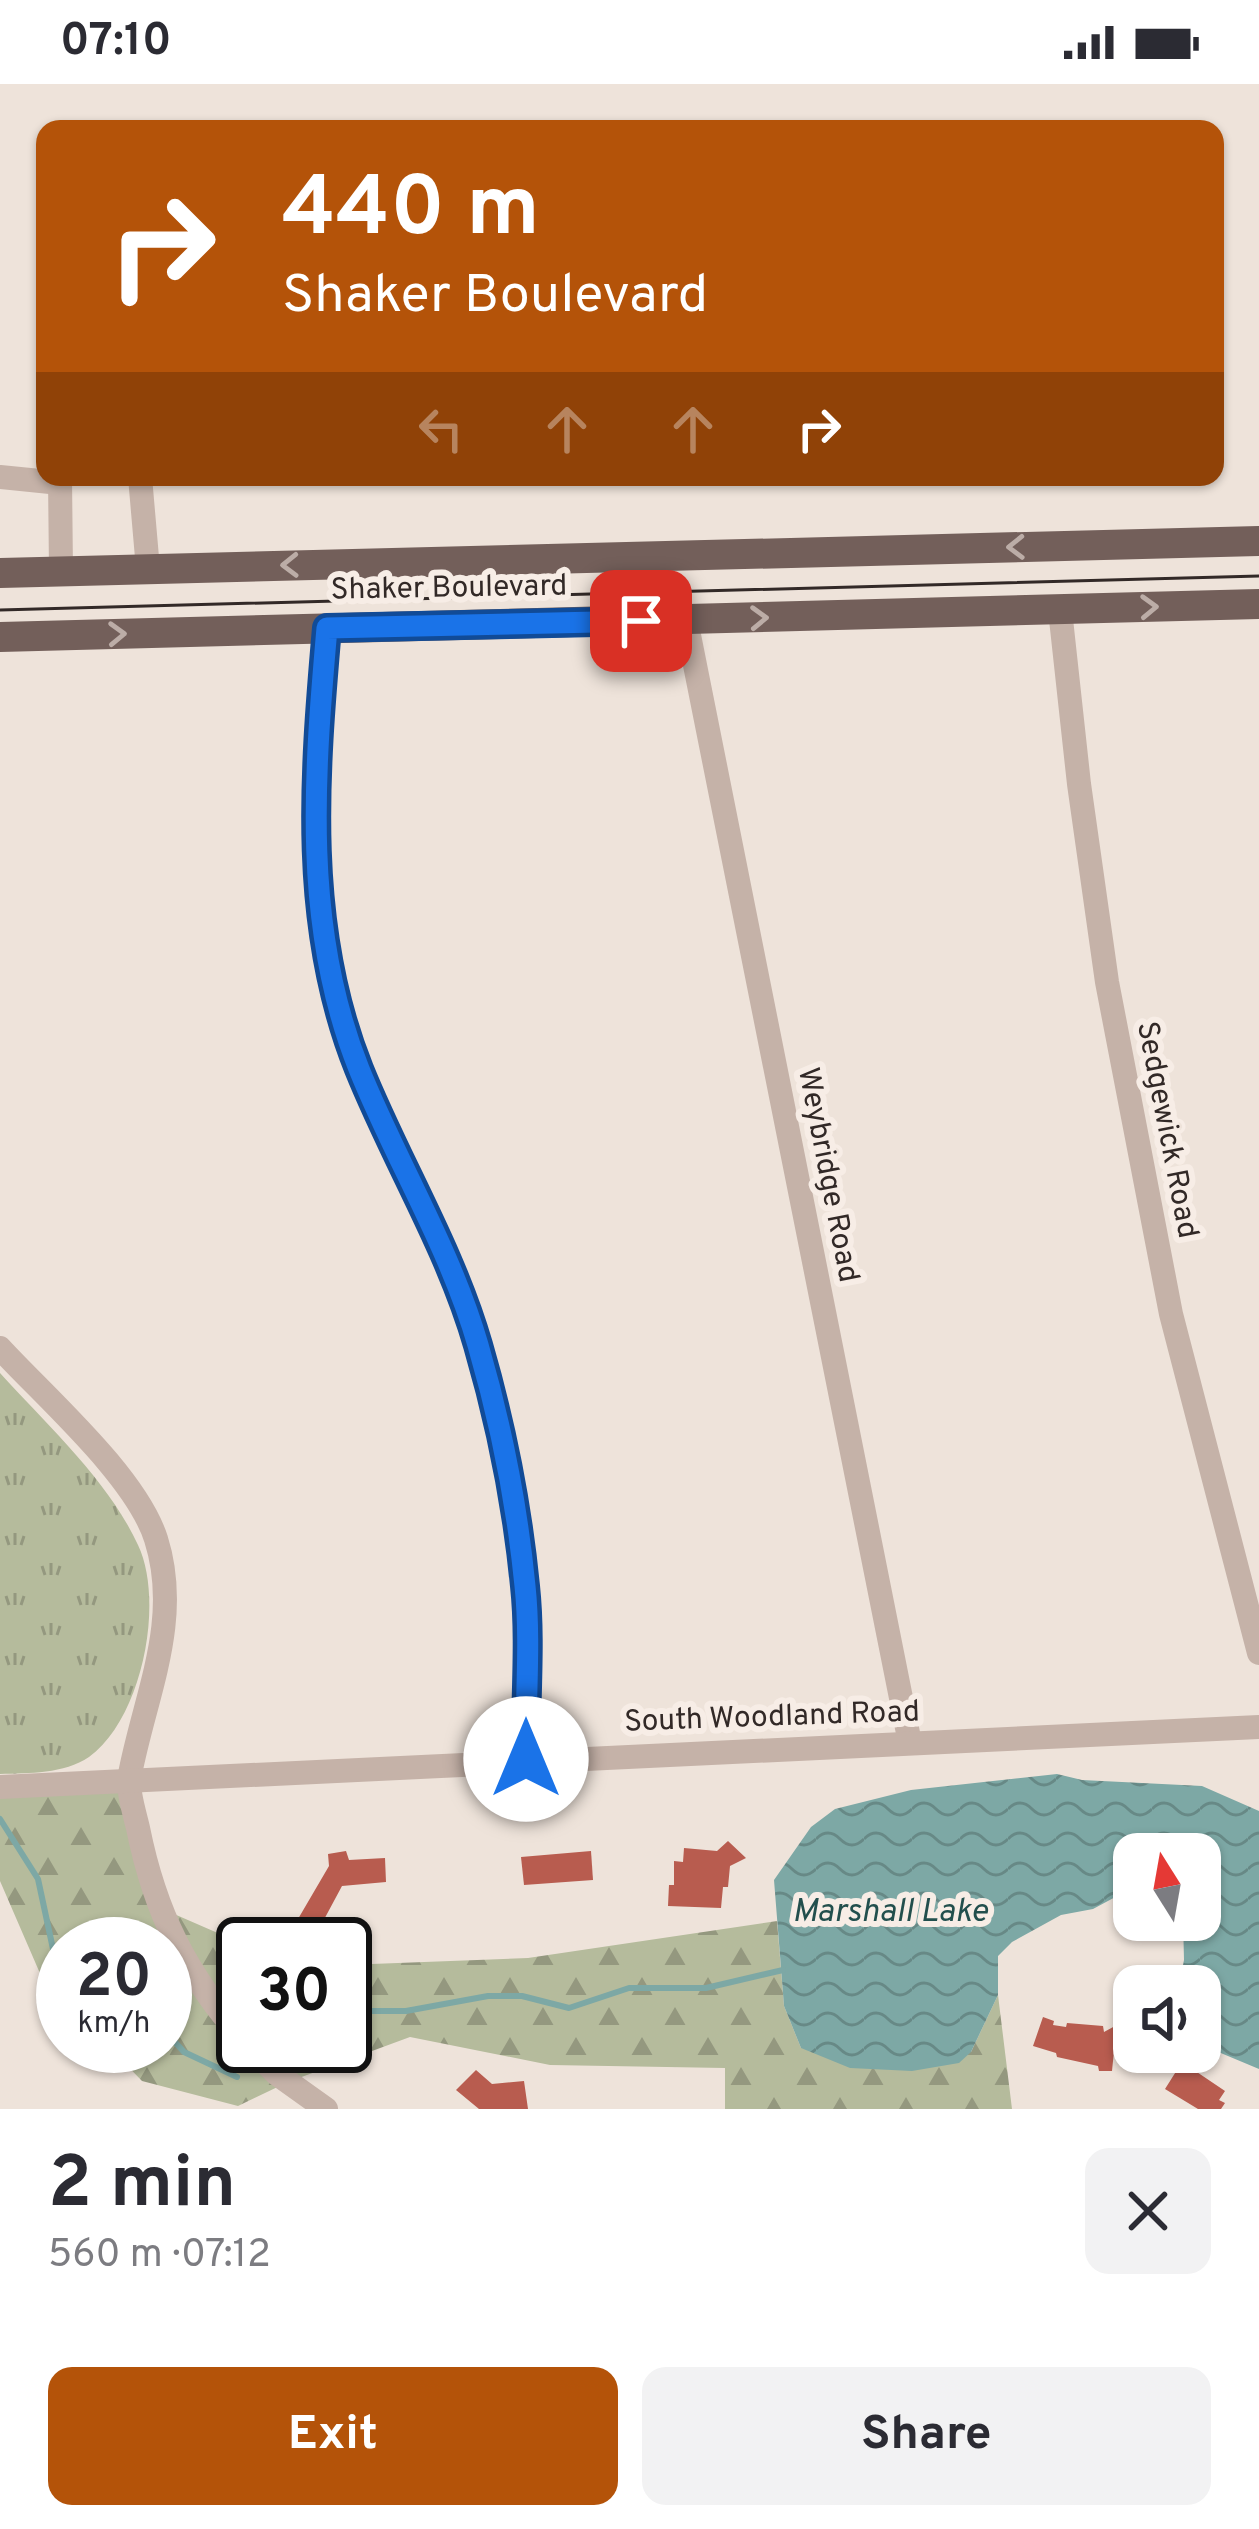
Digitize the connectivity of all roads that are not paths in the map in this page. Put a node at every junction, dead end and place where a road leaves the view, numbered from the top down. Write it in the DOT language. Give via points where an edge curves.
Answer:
graph roads {
  1 [pos="0,477"];
  2 [pos="36,479"];
  3 [pos="60,486"];
  4 [pos="141,486"];
  5 [pos="1259,541"];
  6 [pos="148,569"];
  7 [pos="62,572"];
  8 [pos="0,573"];
  9 [pos="1259,604"];
  10 [pos="1060,610"];
  11 [pos="686,620"];
  12 [pos="327,628"];
  13 [pos="0,638"];
  14 [pos="0,1348"];
  15 [pos="1259,1653"];
  16 [pos="1259,1727"];
  17 [pos="910,1743"];
  18 [pos="526,1759"];
  19 [pos="128,1780"];
  20 [pos="8,1786"];
  21 [pos="216,2003"];
  22 [pos="276,2073"];
  23 [pos="326,2109"];
  1 -- 2 [label="street"];
  3 -- 7 [label="street"];
  4 -- 6 [label="street"];
  5 -- 6 [label="main road, Shaker Boulevard, one-way"];
  6 -- 7 [label="main road, Shaker Boulevard"];
  7 -- 8 [label="main road, Shaker Boulevard"];
  10 -- 9 [label="main road, Shaker Boulevard, one-way"];
  11 -- 10 [label="main road, Shaker Boulevard, one-way"];
  10 -- 15 [label="street, Sedgewick Road" via="1120,1049 1171,1314"];
  11 -- 12 [label="main road, Shaker Boulevard"];
  11 -- 17 [label="street, Weybridge Road"];
  13 -- 12 [label="main road, Shaker Boulevard, one-way"];
  12 -- 18 [label="street" via="314,799 318,905 358,1066 477,1340 509,1465 526,1589"];
  14 -- 19 [label="street" via="91,1444 154,1533 163,1564 163,1641"];
  16 -- 17 [label="street, South Woodland Road"];
  17 -- 18 [label="street, South Woodland Road"];
  18 -- 19 [label="street, South Woodland Road"];
  19 -- 20 [label="street, South Woodland Road"];
  19 -- 21 [label="street" via="158,1907 183,1961"];
  22 -- 23 [label="street"];
}
